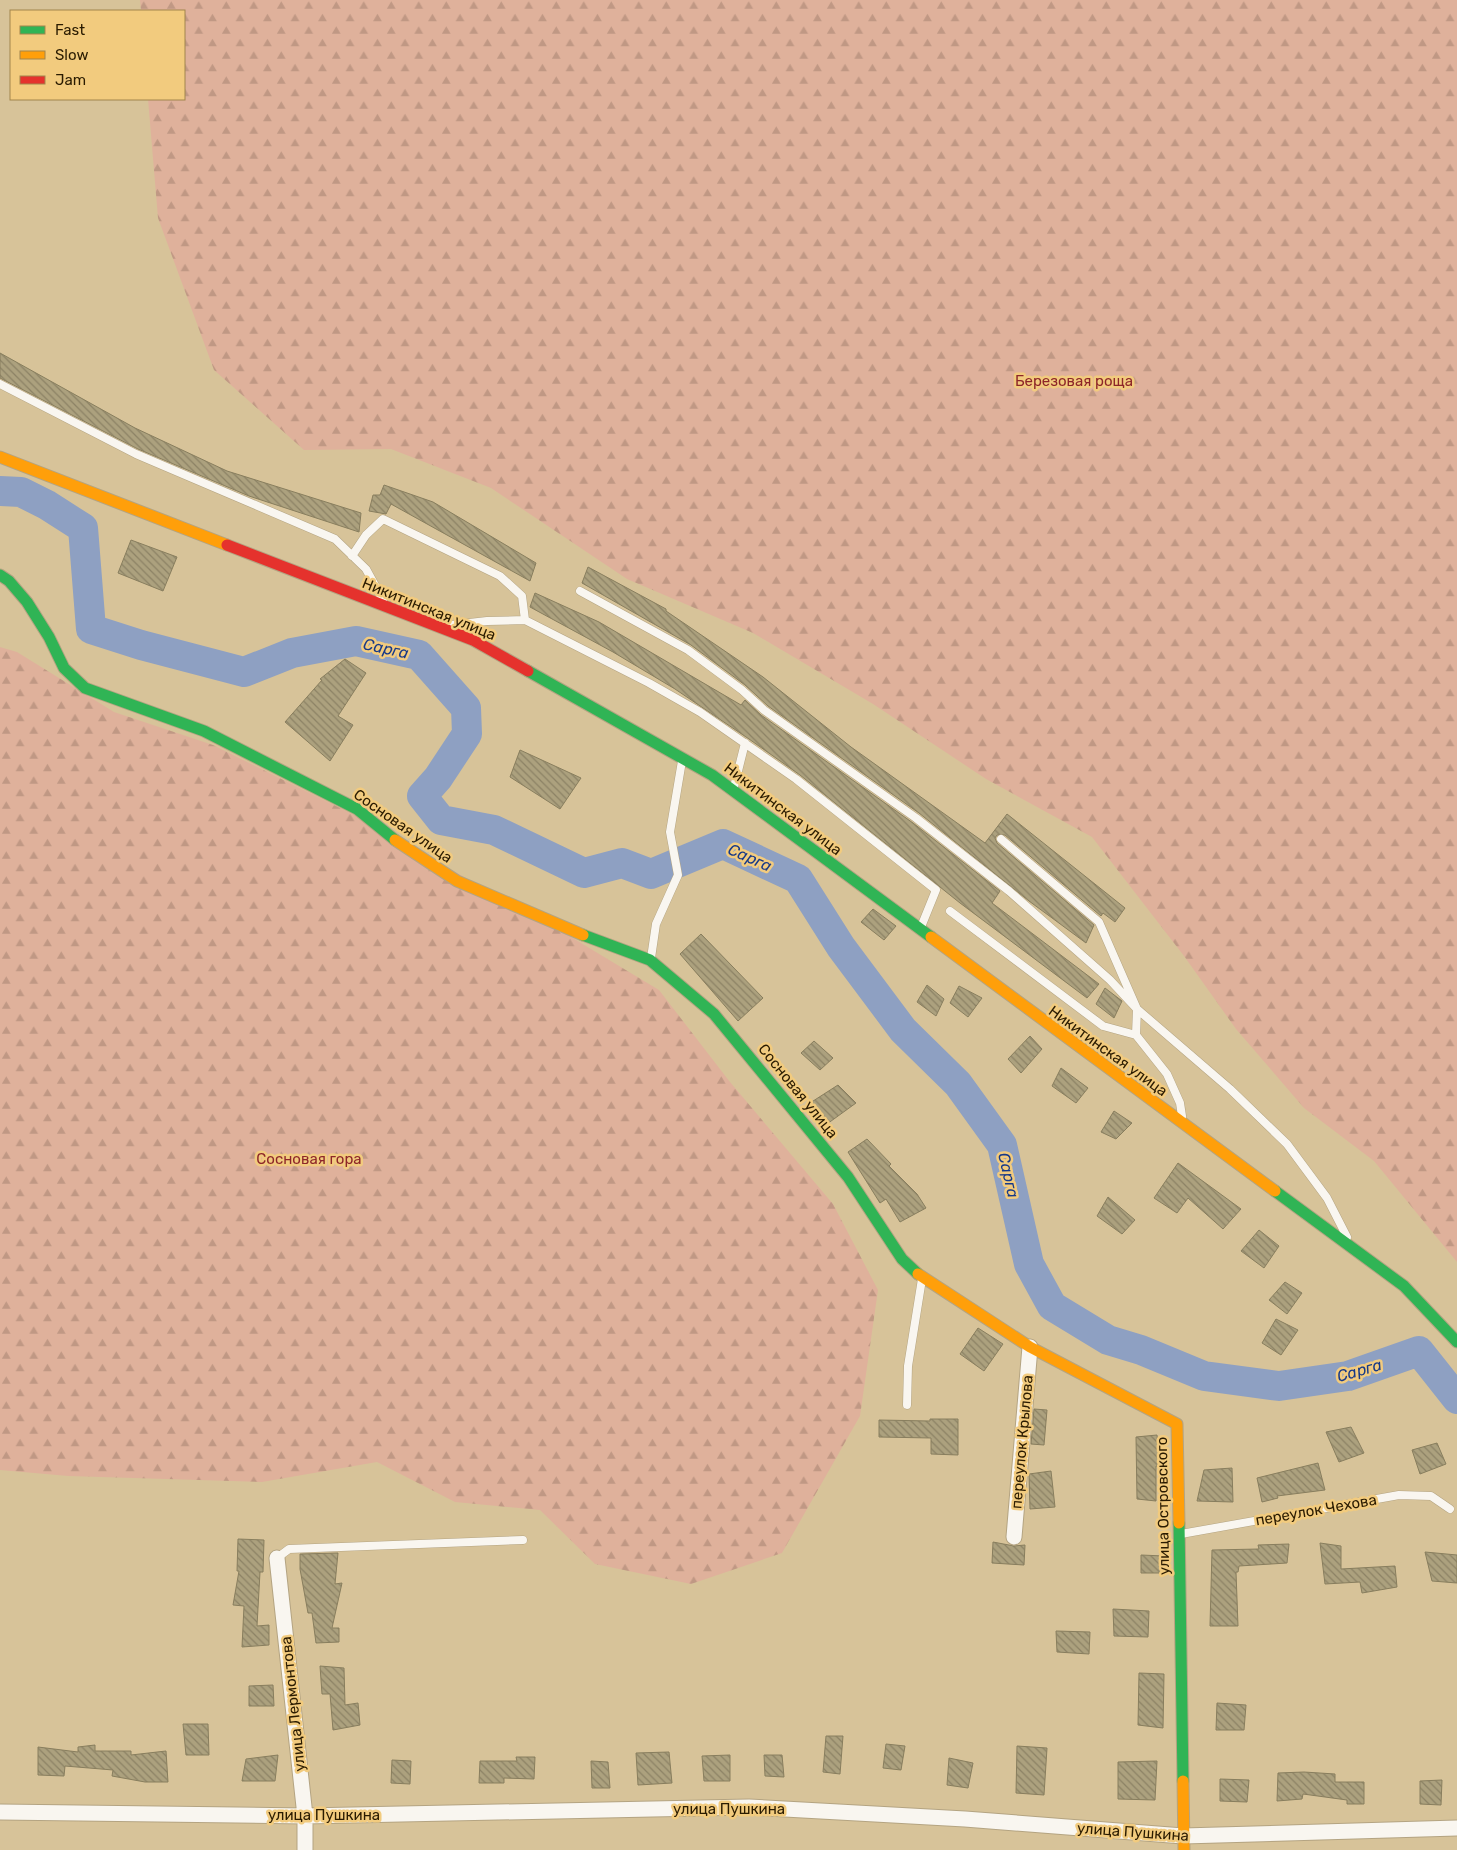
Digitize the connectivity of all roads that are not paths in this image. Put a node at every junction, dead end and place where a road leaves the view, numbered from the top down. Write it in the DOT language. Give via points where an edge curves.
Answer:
graph roads {
  1 [pos="0,384"];
  2 [pos="0,457"];
  3 [pos="352,556"];
  4 [pos="0,575"];
  5 [pos="580,591"];
  6 [pos="386,606"];
  7 [pos="525,620"];
  8 [pos="438,626"];
  9 [pos="745,743"];
  10 [pos="682,758"];
  11 [pos="734,791"];
  12 [pos="1001,839"];
  13 [pos="950,911"];
  14 [pos="920,930"];
  15 [pos="650,960"];
  16 [pos="1137,1009"];
  17 [pos="1136,1035"];
  18 [pos="1183,1124"];
  19 [pos="1354,1250"];
  20 [pos="902,1259"];
  21 [pos="922,1278"];
  22 [pos="1457,1342"];
  23 [pos="1030,1347"];
  24 [pos="906,1405"];
  25 [pos="1450,1509"];
  26 [pos="1179,1534"];
  27 [pos="1014,1537"];
  28 [pos="523,1540"];
  29 [pos="277,1558"];
  30 [pos="0,1812"];
  31 [pos="305,1816"];
  32 [pos="1457,1828"];
  33 [pos="1183,1843"];
  34 [pos="305,1850"];
  1 -- 3 [label="lane" via="136,454 335,540"];
  2 -- 6 [label="street, Никитинская улица"];
  3 -- 6 [label="lane" via="366,569"];
  3 -- 7 [label="lane" via="366,535 383,519 500,576 522,596"];
  4 -- 15 [label="street, Сосновая улица" via="27,602 64,668 85,688 204,731 357,809 407,850 457,881 613,948"];
  5 -- 16 [label="lane" via="688,650 764,710 916,818 1008,891 1110,980"];
  6 -- 8 [label="street, Никитинская улица"];
  7 -- 8 [label="lane"];
  7 -- 9 [label="lane" via="649,682"];
  8 -- 10 [label="street, Никитинская улица" via="473,640"];
  9 -- 11 [label="lane"];
  9 -- 14 [label="lane" via="796,778 936,890"];
  10 -- 11 [label="street, Никитинская улица" via="712,774"];
  10 -- 15 [label="lane" via="670,832 678,875 656,924"];
  11 -- 14 [label="street, Никитинская улица"];
  12 -- 16 [label="lane" via="1099,922"];
  13 -- 17 [label="lane" via="1103,1026"];
  14 -- 18 [label="street, Никитинская улица"];
  15 -- 20 [label="street, Сосновая улица" via="714,1014 771,1081 848,1177"];
  16 -- 17 [label="lane"];
  16 -- 19 [label="lane" via="1230,1089 1287,1144 1327,1198"];
  17 -- 18 [label="lane" via="1167,1074 1180,1103"];
  18 -- 19 [label="street, Никитинская улица"];
  19 -- 22 [label="street, Никитинская улица" via="1404,1286"];
  20 -- 21 [label="street, улица Островского"];
  21 -- 23 [label="street, улица Островского"];
  21 -- 24 [label="lane" via="908,1366"];
  23 -- 26 [label="street, улица Островского" via="1177,1424"];
  23 -- 27 [label="street, переулок Крылова"];
  25 -- 26 [label="lane, переулок Чехова" via="1431,1496 1399,1496"];
  26 -- 33 [label="street, улица Островского"];
  28 -- 29 [label="lane" via="289,1549"];
  29 -- 31 [label="street, улица Лермонтова"];
  30 -- 31 [label="street, улица Пушкина"];
  31 -- 33 [label="street, улица Пушкина" via="749,1807 965,1819"];
  31 -- 34 [label="street, улица Лермонтова"];
  32 -- 33 [label="street, улица Пушкина"];
}
